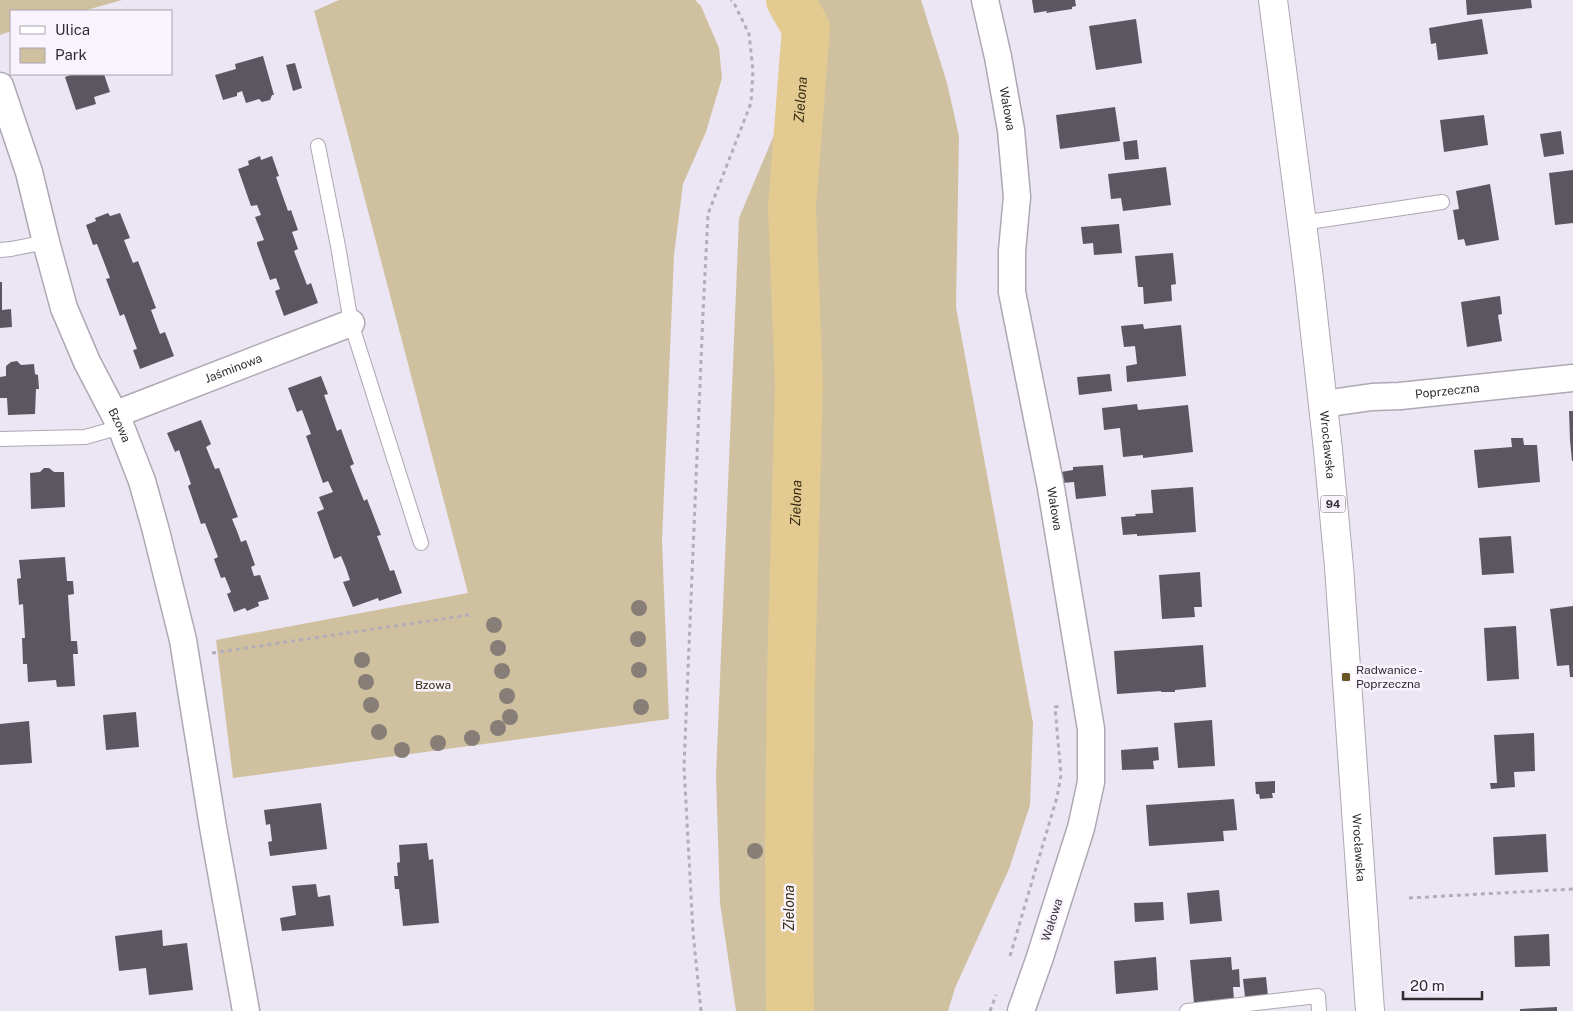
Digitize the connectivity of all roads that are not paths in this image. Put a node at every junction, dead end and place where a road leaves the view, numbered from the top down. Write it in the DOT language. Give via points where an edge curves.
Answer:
graph roads {
  1 [pos="985,0"];
  2 [pos="1273,0"];
  3 [pos="0,86"];
  4 [pos="318,146"];
  5 [pos="1442,202"];
  6 [pos="1302,223"];
  7 [pos="46,242"];
  8 [pos="0,250"];
  9 [pos="350,323"];
  10 [pos="1573,378"];
  11 [pos="1323,404"];
  12 [pos="119,420"];
  13 [pos="0,439"];
  14 [pos="421,543"];
  15 [pos="246,1011"];
  16 [pos="1020,1011"];
  17 [pos="1188,1011"];
  18 [pos="1319,1011"];
  19 [pos="1370,1011"];
  1 -- 16 [label="street, Wałowa" via="1011,130 1017,197 1012,292 1051,488 1091,729 1092,782 1081,828"];
  2 -- 6 [label="main road, Wrocławska / 94"];
  3 -- 7 [label="street, Bzowa" via="29,172"];
  4 -- 9 [label="lane"];
  5 -- 6 [label="lane"];
  6 -- 11 [label="main road, Wrocławska / 94"];
  7 -- 8 [label="lane"];
  7 -- 12 [label="street, Bzowa" via="64,308 87,362"];
  9 -- 12 [label="street, Jaśminowa"];
  9 -- 14 [label="lane"];
  10 -- 11 [label="street, Poprzeczna"];
  11 -- 19 [label="main road, Wrocławska / 94" via="1339,567"];
  12 -- 13 [label="lane" via="86,437"];
  12 -- 15 [label="street, Bzowa" via="142,481 186,656"];
  17 -- 18 [label="lane" via="1318,996"];
}
